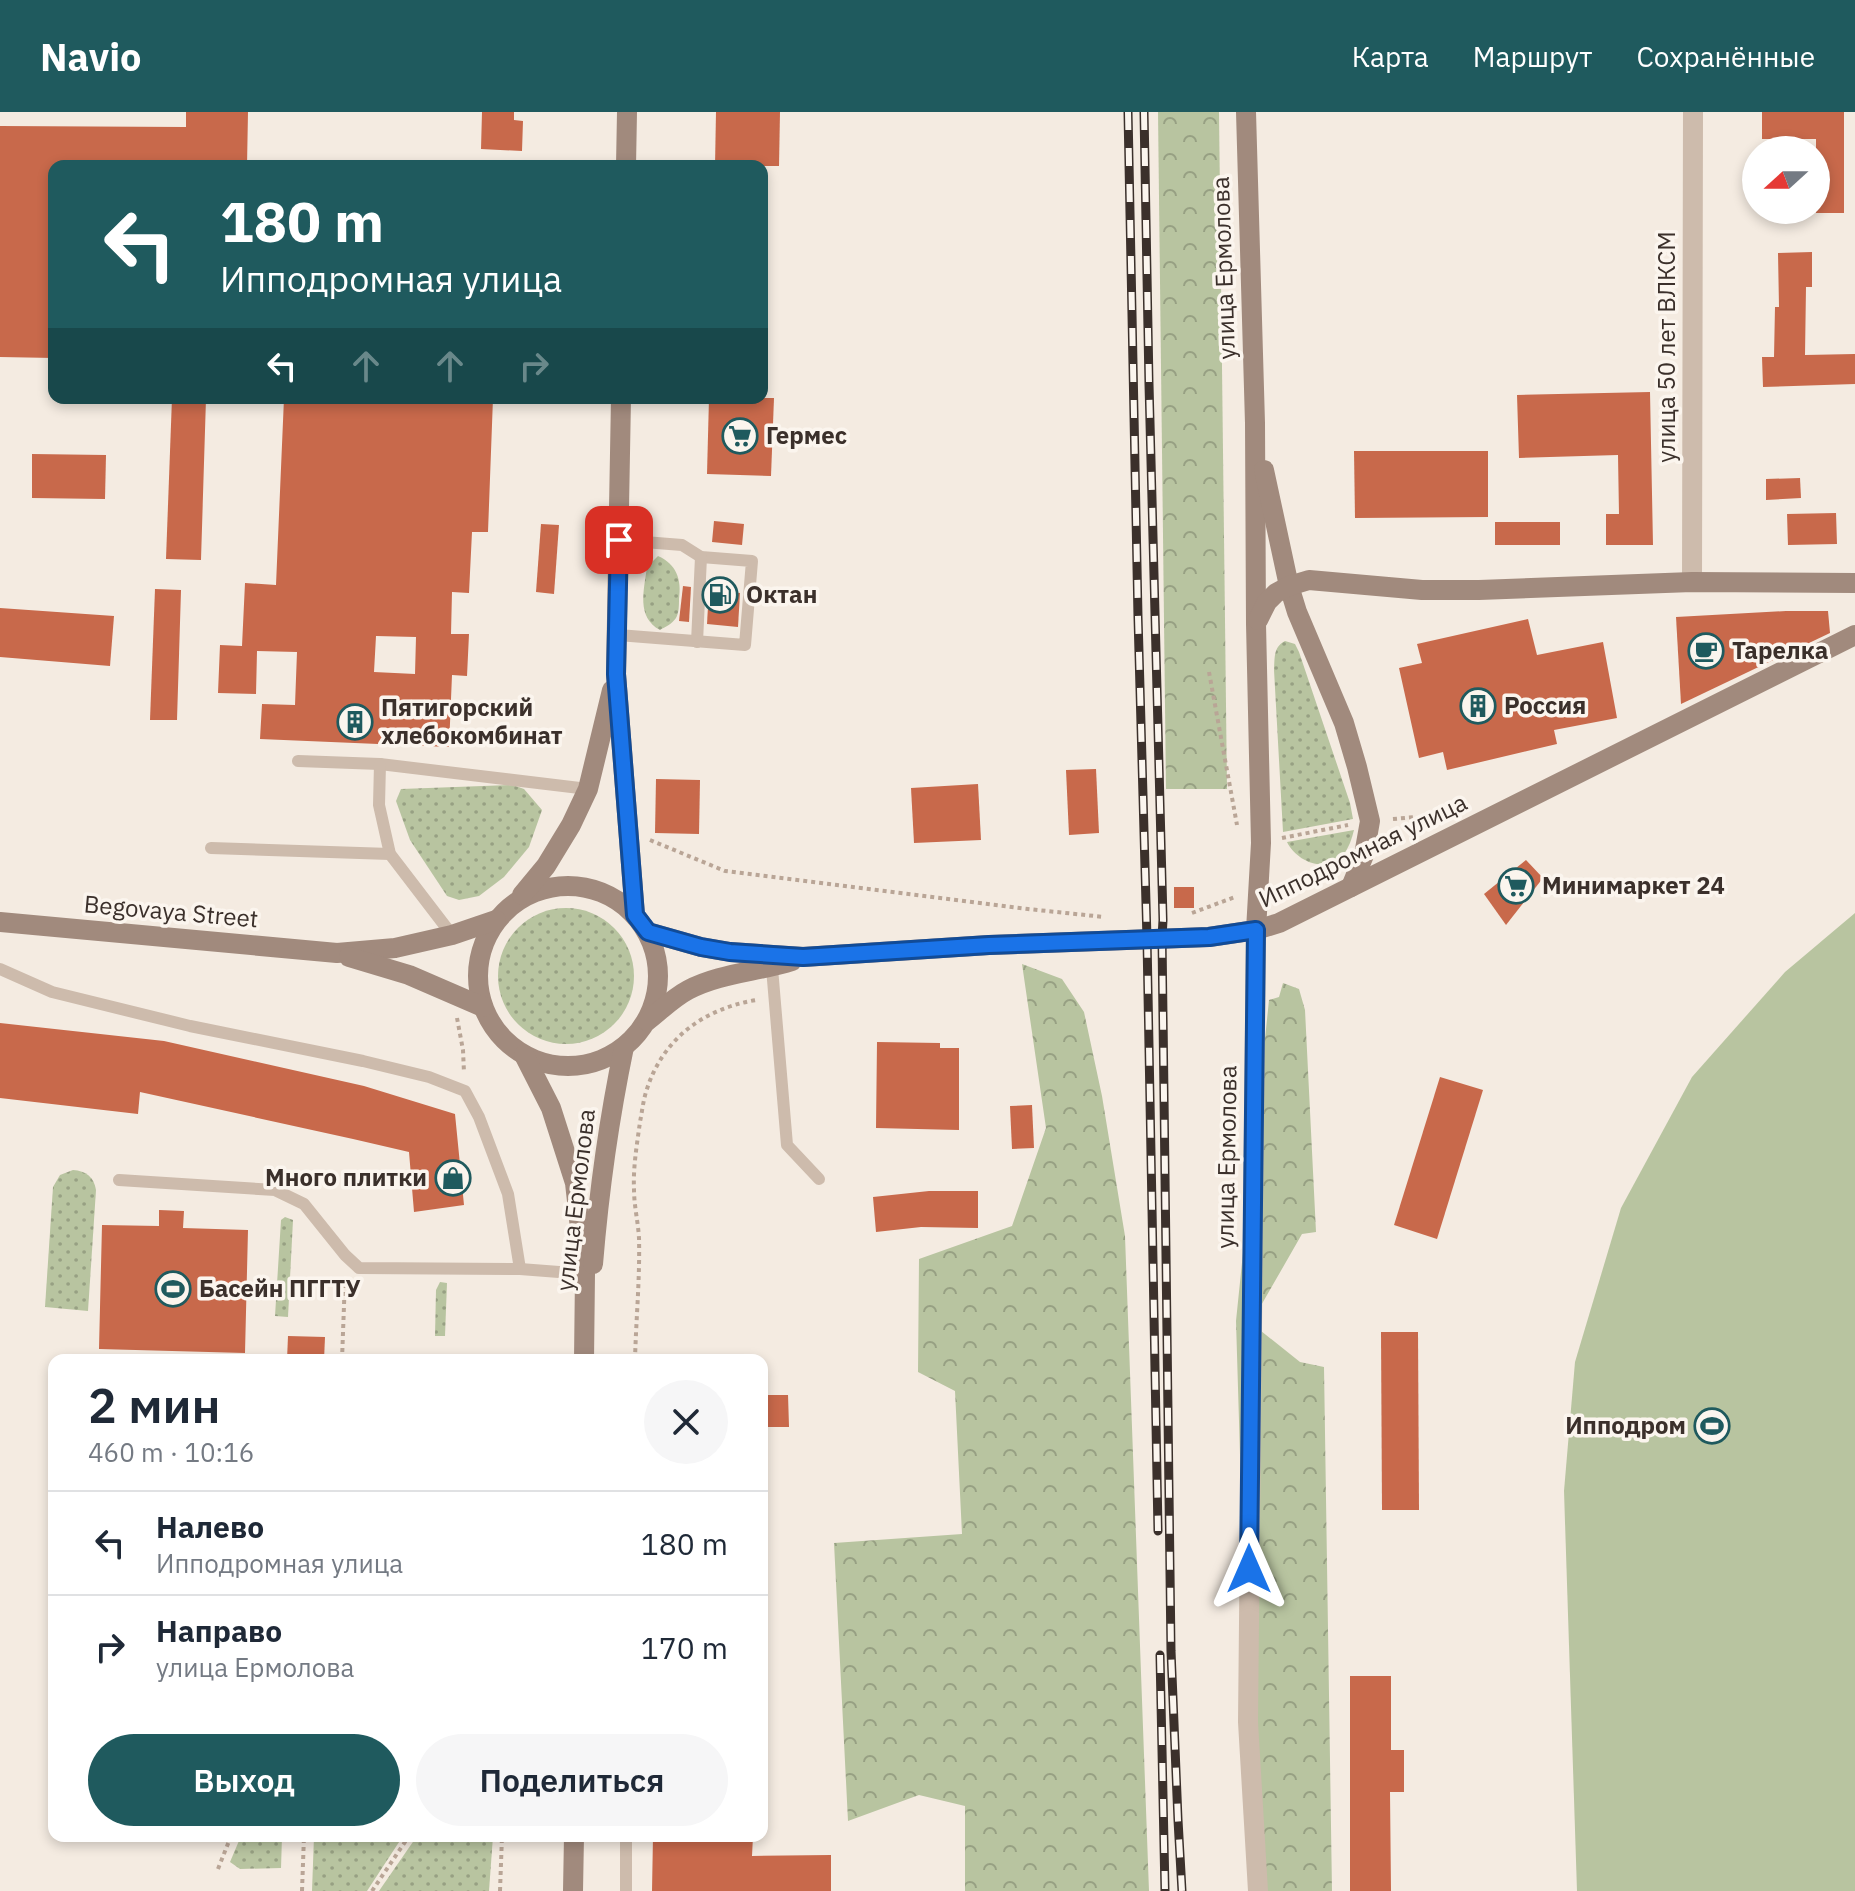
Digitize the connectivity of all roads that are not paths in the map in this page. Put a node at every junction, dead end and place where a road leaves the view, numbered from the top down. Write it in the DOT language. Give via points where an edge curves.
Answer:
graph roads {
  1 [pos="627,112"];
  2 [pos="1246,112"];
  3 [pos="1693,112"];
  4 [pos="626,160"];
  5 [pos="621,404"];
  6 [pos="1255,423"];
  7 [pos="619,540"];
  8 [pos="701,557"];
  9 [pos="1692,582"];
  10 [pos="1855,583"];
  11 [pos="1289,586"];
  12 [pos="1256,624"];
  13 [pos="618,635"];
  14 [pos="1855,635"];
  15 [pos="697,642"];
  16 [pos="616,674"];
  17 [pos="298,761"];
  18 [pos="380,764"];
  19 [pos="588,789"];
  20 [pos="211,848"];
  21 [pos="390,854"];
  22 [pos="1351,887"];
  23 [pos="516,902"];
  24 [pos="635,915"];
  25 [pos="496,920"];
  26 [pos="0,922"];
  27 [pos="1256,930"];
  28 [pos="648,932"];
  29 [pos="452,935"];
  30 [pos="337,953"];
  31 [pos="803,957"];
  32 [pos="772,968"];
  33 [pos="0,969"];
  34 [pos="483,1007"];
  35 [pos="647,1021"];
  36 [pos="624,1047"];
  37 [pos="524,1055"];
  38 [pos="819,1179"];
  39 [pos="119,1180"];
  40 [pos="520,1269"];
  41 [pos="585,1274"];
  42 [pos="584,1354"];
  43 [pos="585,1354"];
  44 [pos="574,1842"];
  45 [pos="626,1842"];
  46 [pos="573,1891"];
  47 [pos="626,1891"];
  48 [pos="1258,1891"];
  1 -- 4 [label="street"];
  2 -- 6 [label="street, улица Ермолова"];
  3 -- 9 [label="street, улица 50 лет ВЛКСМ"];
  5 -- 7 [label="street, улица Ермолова"];
  6 -- 11 [label="street, улица Ермолова"];
  6 -- 12 [label="street, улица Ермолова"];
  7 -- 8 [label="lane" via="682,545"];
  7 -- 13 [label="street, улица Ермолова"];
  8 -- 15 [label="lane"];
  8 -- 15 [label="lane" via="752,561 745,645"];
  9 -- 10 [label="street"];
  9 -- 11 [label="street" via="1479,590 1309,580"];
  11 -- 12 [label="street" via="1267,602"];
  11 -- 22 [label="street, улица Ермолова" via="1344,723 1370,821"];
  12 -- 27 [label="street, улица Ермолова" via="1261,843"];
  13 -- 15 [label="lane"];
  13 -- 16 [label="street, улица Ермолова"];
  14 -- 22 [label="street, Ипподромная улица"];
  16 -- 19 [label="street, улица Ермолова"];
  16 -- 24 [label="street, улица Ермолова"];
  17 -- 18 [label="lane"];
  18 -- 19 [label="lane"];
  18 -- 21 [label="lane" via="379,805"];
  19 -- 23 [label="street, улица Ермолова" via="546,866"];
  20 -- 21 [label="lane"];
  21 -- 29 [label="lane"];
  22 -- 27 [label="street, Ипподромная улица"];
  23 -- 24 [label="street, улица Ермолова" via="569,885 596,890"];
  23 -- 25 [label="street, улица Ермолова"];
  24 -- 28 [label="street, улица Ермолова"];
  25 -- 29 [label="street, Begovaya Street"];
  25 -- 34 [label="street, улица Ермолова" via="478,962"];
  26 -- 30 [label="street, Begovaya Street"];
  27 -- 31 [label="street, Ипподромная улица" via="1209,937"];
  27 -- 48 [label="street, улица Ермолова" via="1248,1722"];
  28 -- 31 [label="street, Ипподромная улица" via="730,952"];
  28 -- 35 [label="street, улица Ермолова" via="658,971"];
  29 -- 30 [label="street, Begovaya Street" via="395,948"];
  30 -- 34 [label="street, Begovaya Street" via="409,975"];
  31 -- 32 [label="street, Ипподромная улица"];
  32 -- 35 [label="street, Ипподромная улица" via="687,990"];
  32 -- 38 [label="lane" via="787,1145"];
  33 -- 40 [label="lane" via="52,992 363,1061 465,1091 508,1194"];
  34 -- 37 [label="street, улица Ермолова" via="507,1043"];
  35 -- 36 [label="street, улица Ермолова"];
  36 -- 37 [label="street, улица Ермолова" via="575,1066"];
  36 -- 43 [label="street, улица Ермолова" via="598,1197"];
  37 -- 41 [label="street, улица Ермолова" via="551,1108 575,1183"];
  39 -- 40 [label="lane" via="275,1190 304,1204 359,1268"];
  40 -- 41 [label="lane"];
  41 -- 42 [label="street, улица Ермолова"];
  44 -- 46 [label="street"];
  45 -- 47 [label="lane"];
}
